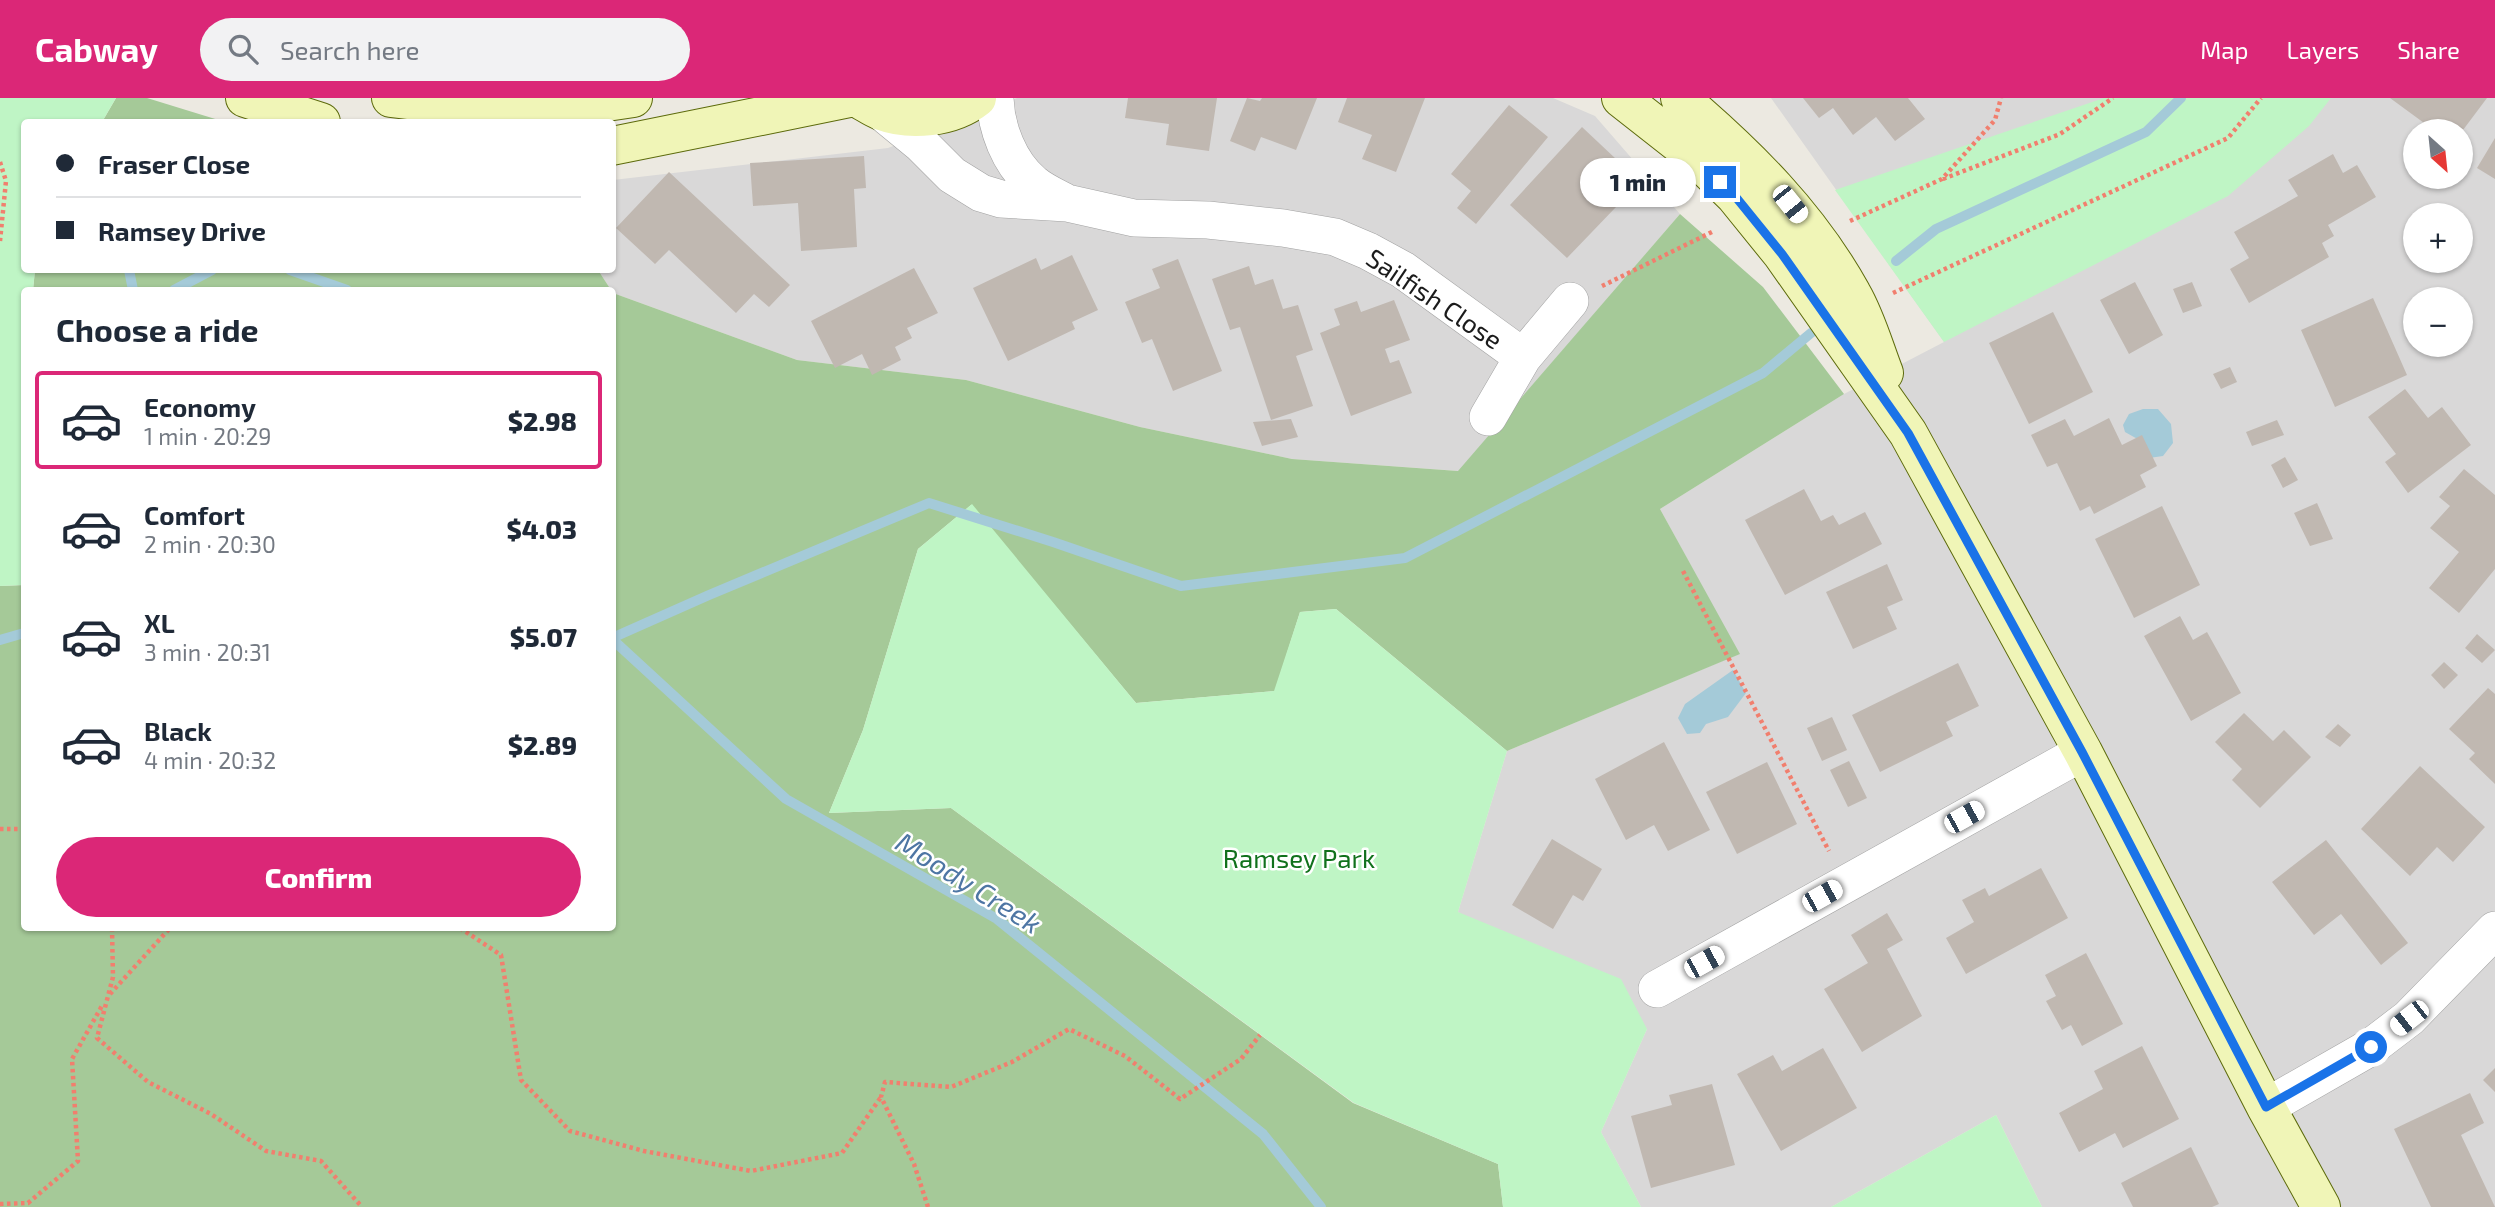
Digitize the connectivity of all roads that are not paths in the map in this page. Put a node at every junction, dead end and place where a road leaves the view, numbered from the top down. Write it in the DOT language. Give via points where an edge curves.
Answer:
graph roads {
  1 [pos="244,98"];
  2 [pos="391,98"];
  3 [pos="633,98"];
  4 [pos="976,98"];
  5 [pos="995,98"];
  6 [pos="1621,98"];
  7 [pos="1680,98"];
  8 [pos="863,103"];
  9 [pos="311,119"];
  10 [pos="616,145"];
  11 [pos="1067,203"];
  12 [pos="1570,302"];
  13 [pos="1522,358"];
  14 [pos="1488,417"];
  15 [pos="1908,433"];
  16 [pos="2082,752"];
  17 [pos="2495,929"];
  18 [pos="1657,989"];
  19 [pos="2266,1107"];
  20 [pos="2321,1207"];
  1 -- 9 [label="main road"];
  2 -- 3 [label="main road" via="503,109"];
  4 -- 8 [label="main road" via="942,115 912,117"];
  5 -- 11 [label="street, Sailfish Close" via="1001,133 1017,167 1034,184"];
  6 -- 15 [label="main road" via="1691,153 1735,196 1782,254"];
  7 -- 15 [label="main road" via="1759,169 1817,237 1853,295"];
  8 -- 10 [label="main road"];
  8 -- 11 [label="street, Sailfish Close" via="981,193 1001,199"];
  11 -- 13 [label="street, Sailfish Close" via="1135,218 1208,220 1335,237 1403,270"];
  12 -- 13 [label="street, Sailfish Close"];
  13 -- 14 [label="street"];
  15 -- 16 [label="main road"];
  16 -- 18 [label="street"];
  16 -- 19 [label="main road"];
  17 -- 19 [label="street" via="2409,1018 2371,1047"];
  19 -- 20 [label="main road"];
}
